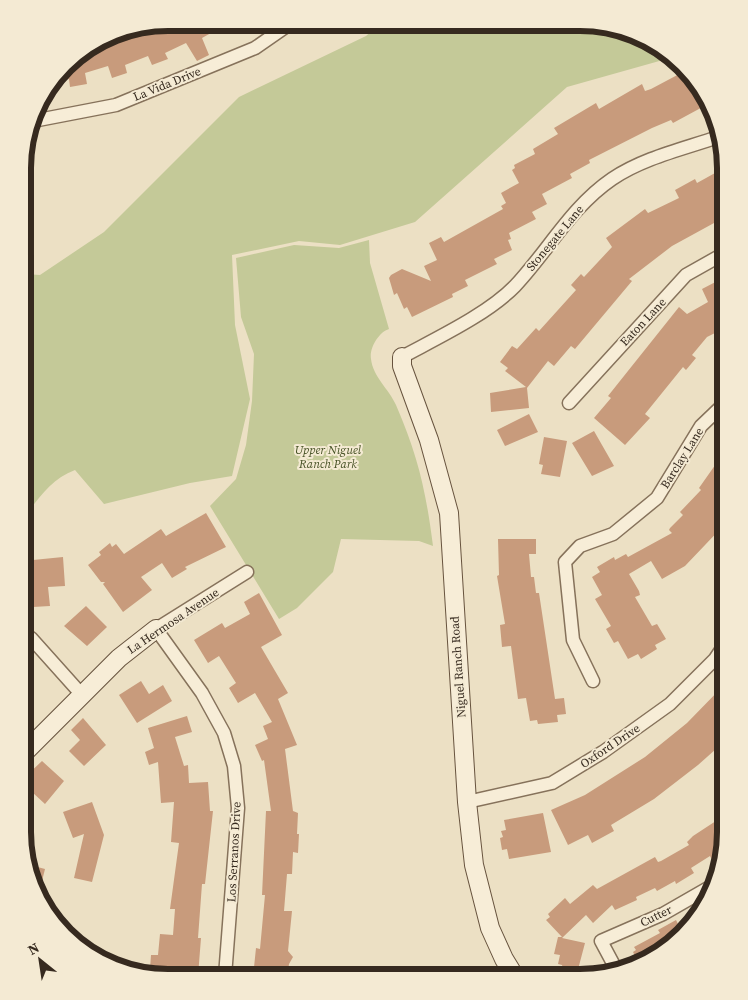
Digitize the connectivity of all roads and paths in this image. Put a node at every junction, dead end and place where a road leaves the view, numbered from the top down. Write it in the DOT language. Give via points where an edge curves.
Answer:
graph roads {
  1 [pos="278,32"];
  2 [pos="41,119"];
  3 [pos="713,139"];
  4 [pos="717,258"];
  5 [pos="402,357"];
  6 [pos="569,403"];
  7 [pos="717,411"];
  8 [pos="247,572"];
  9 [pos="156,629"];
  10 [pos="31,638"];
  11 [pos="716,656"];
  12 [pos="593,681"];
  13 [pos="82,695"];
  14 [pos="31,746"];
  15 [pos="467,802"];
  16 [pos="703,891"];
  17 [pos="614,964"];
  18 [pos="226,969"];
  19 [pos="510,969"];
  1 -- 2 [label="street, La Vida Drive" via="254,48 116,105"];
  3 -- 5 [label="street, Stonegate Lane" via="649,160 612,179 573,214 514,287 470,320"];
  4 -- 6 [label="street, Eaton Lane" via="686,275"];
  5 -- 15 [label="street, Niguel Ranch Road" via="402,366 429,440 449,513"];
  7 -- 12 [label="street, Barclay Lane" via="702,426 657,498 613,534 580,546 565,562 573,640"];
  8 -- 9 [label="street, La Hermosa Avenue"];
  9 -- 13 [label="street, La Hermosa Avenue" via="119,658"];
  9 -- 18 [label="street, Los Serranos Drive" via="202,693 224,733 234,766 238,808"];
  10 -- 13 [label="street"];
  11 -- 15 [label="street, Oxford Drive" via="670,704 603,752 552,783"];
  13 -- 14 [label="street, La Hermosa Avenue"];
  15 -- 19 [label="street, Niguel Ranch Road" via="480,894 490,928"];
  16 -- 17 [label="street, Cutter" via="663,914 601,941"];
}
